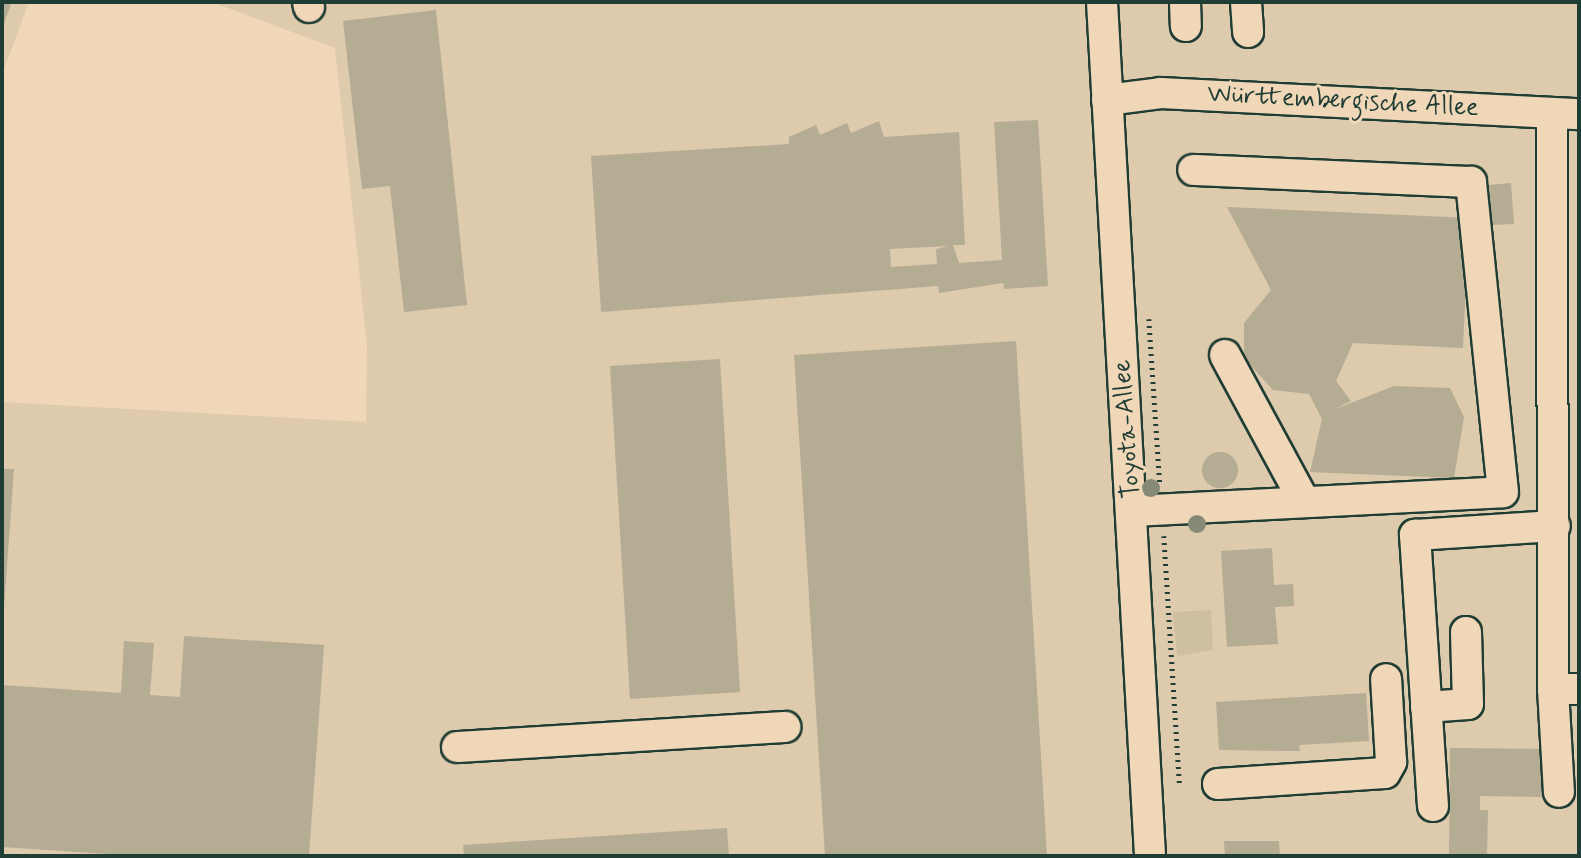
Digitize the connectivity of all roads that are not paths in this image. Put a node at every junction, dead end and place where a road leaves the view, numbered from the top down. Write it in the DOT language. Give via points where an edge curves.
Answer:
graph roads {
  1 [pos="1101,2"];
  2 [pos="1246,2"];
  3 [pos="1248,32"];
  4 [pos="1107,100"];
  5 [pos="1566,114"];
  6 [pos="1193,170"];
  7 [pos="1225,355"];
  8 [pos="1304,501"];
  9 [pos="1147,510"];
  10 [pos="1555,526"];
  11 [pos="1466,632"];
  12 [pos="1386,679"];
  13 [pos="1566,689"];
  14 [pos="1426,706"];
  15 [pos="785,726"];
  16 [pos="457,747"];
  17 [pos="1218,784"];
  18 [pos="1559,792"];
  19 [pos="1433,806"];
  20 [pos="1150,856"];
  1 -- 4 [label="street, Toyota-Allee"];
  2 -- 3 [label="street"];
  4 -- 5 [label="street, Württembergische Allee" via="1181,94"];
  4 -- 9 [label="street, Toyota-Allee"];
  5 -- 10 [label="street"];
  6 -- 8 [label="street" via="1471,181 1503,492"];
  7 -- 8 [label="street"];
  8 -- 9 [label="street"];
  9 -- 20 [label="street, Toyota-Allee"];
  10 -- 13 [label="street"];
  10 -- 14 [label="street" via="1415,535"];
  11 -- 14 [label="street" via="1468,704"];
  12 -- 17 [label="street" via="1391,762 1385,773"];
  13 -- 18 [label="street"];
  14 -- 19 [label="street"];
  15 -- 16 [label="street"];
}
